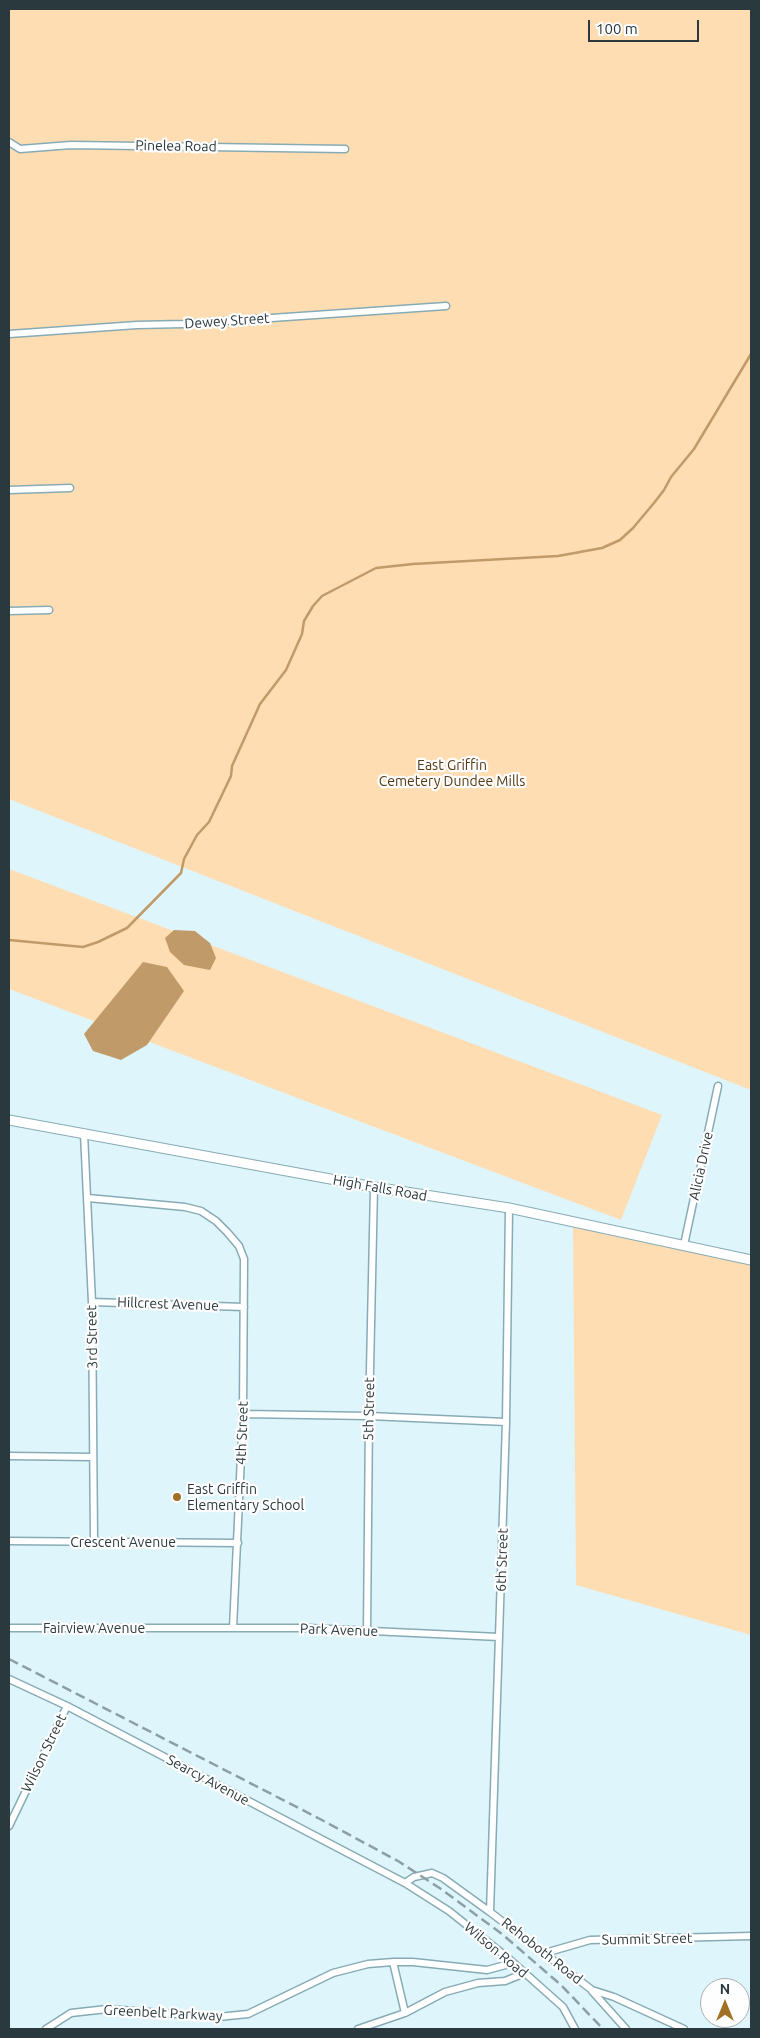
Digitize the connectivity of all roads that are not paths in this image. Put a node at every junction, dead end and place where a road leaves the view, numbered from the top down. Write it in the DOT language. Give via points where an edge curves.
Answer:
graph roads {
  1 [pos="9,142"];
  2 [pos="345,149"];
  3 [pos="446,306"];
  4 [pos="9,334"];
  5 [pos="70,488"];
  6 [pos="9,490"];
  7 [pos="49,610"];
  8 [pos="9,611"];
  9 [pos="718,1086"];
  10 [pos="9,1120"];
  11 [pos="84,1134"];
  12 [pos="374,1187"];
  13 [pos="88,1198"];
  14 [pos="509,1208"];
  15 [pos="684,1245"];
  16 [pos="751,1260"];
  17 [pos="92,1302"];
  18 [pos="244,1307"];
  19 [pos="243,1414"];
  20 [pos="369,1416"];
  21 [pos="506,1422"];
  22 [pos="9,1456"];
  23 [pos="92,1457"];
  24 [pos="9,1541"];
  25 [pos="94,1541"];
  26 [pos="238,1543"];
  27 [pos="9,1628"];
  28 [pos="179,1628"];
  29 [pos="233,1628"];
  30 [pos="367,1630"];
  31 [pos="500,1637"];
  32 [pos="9,1679"];
  33 [pos="67,1706"];
  34 [pos="9,1826"];
  35 [pos="405,1883"];
  36 [pos="490,1912"];
  37 [pos="751,1936"];
  38 [pos="545,1953"];
  39 [pos="393,1962"];
  40 [pos="514,1963"];
  41 [pos="525,1973"];
  42 [pos="592,1990"];
  43 [pos="405,2013"];
  44 [pos="46,2029"];
  45 [pos="358,2029"];
  46 [pos="575,2029"];
  47 [pos="626,2029"];
  48 [pos="684,2029"];
  1 -- 2 [label="street, Pinelea Road" via="20,149 95,145"];
  3 -- 4 [label="street, Dewey Street"];
  5 -- 6 [label="street"];
  7 -- 8 [label="street"];
  9 -- 15 [label="street, Alicia Drive"];
  10 -- 11 [label="street, High Falls Road"];
  11 -- 12 [label="street, High Falls Road"];
  11 -- 13 [label="street, 3rd Street"];
  12 -- 14 [label="street, High Falls Road"];
  12 -- 20 [label="street, 5th Street"];
  13 -- 17 [label="street, 3rd Street"];
  13 -- 18 [label="street, 4th Street" via="185,1207 201,1211 216,1221 234,1240 244,1259"];
  14 -- 15 [label="street, High Falls Road"];
  14 -- 21 [label="street, 6th Street"];
  15 -- 16 [label="street, High Falls Road"];
  17 -- 18 [label="street, Hillcrest Avenue"];
  17 -- 23 [label="street, 3rd Street"];
  18 -- 19 [label="street, 4th Street"];
  19 -- 20 [label="street"];
  19 -- 26 [label="street, 4th Street"];
  20 -- 21 [label="street"];
  20 -- 30 [label="street, 5th Street"];
  21 -- 31 [label="street, 6th Street"];
  22 -- 23 [label="street"];
  23 -- 25 [label="street, 3rd Street"];
  24 -- 25 [label="street, Crescent Avenue"];
  25 -- 26 [label="street, Crescent Avenue"];
  26 -- 29 [label="street, 4th Street"];
  27 -- 28 [label="street, Fairview Avenue"];
  28 -- 29 [label="street, Park Avenue"];
  29 -- 30 [label="street, Park Avenue"];
  30 -- 31 [label="street, Park Avenue"];
  31 -- 36 [label="street, 6th Street"];
  32 -- 33 [label="street, Searcy Avenue"];
  33 -- 34 [label="street, Wilson Street"];
  33 -- 35 [label="street, Searcy Avenue"];
  35 -- 36 [label="street, Rehoboth Road" via="414,1877 432,1874 443,1878"];
  35 -- 40 [label="street, Wilson Road" via="472,1928"];
  36 -- 38 [label="street, Rehoboth Road"];
  37 -- 38 [label="street, Summit Street" via="590,1940"];
  38 -- 42 [label="street, Rehoboth Road"];
  39 -- 40 [label="street, Greenbelt Parkway" via="488,1970"];
  39 -- 43 [label="street"];
  39 -- 44 [label="street, Greenbelt Parkway" via="368,1964 333,1973 248,2014 218,2018 107,2009 72,2013"];
  40 -- 41 [label="street, Wilson Road"];
  41 -- 43 [label="street" via="505,1981 478,1983 445,1992"];
  41 -- 46 [label="street, Wilson Road" via="563,2006"];
  42 -- 47 [label="street"];
  42 -- 48 [label="street, Rehoboth Road"];
  43 -- 45 [label="street"];
}
